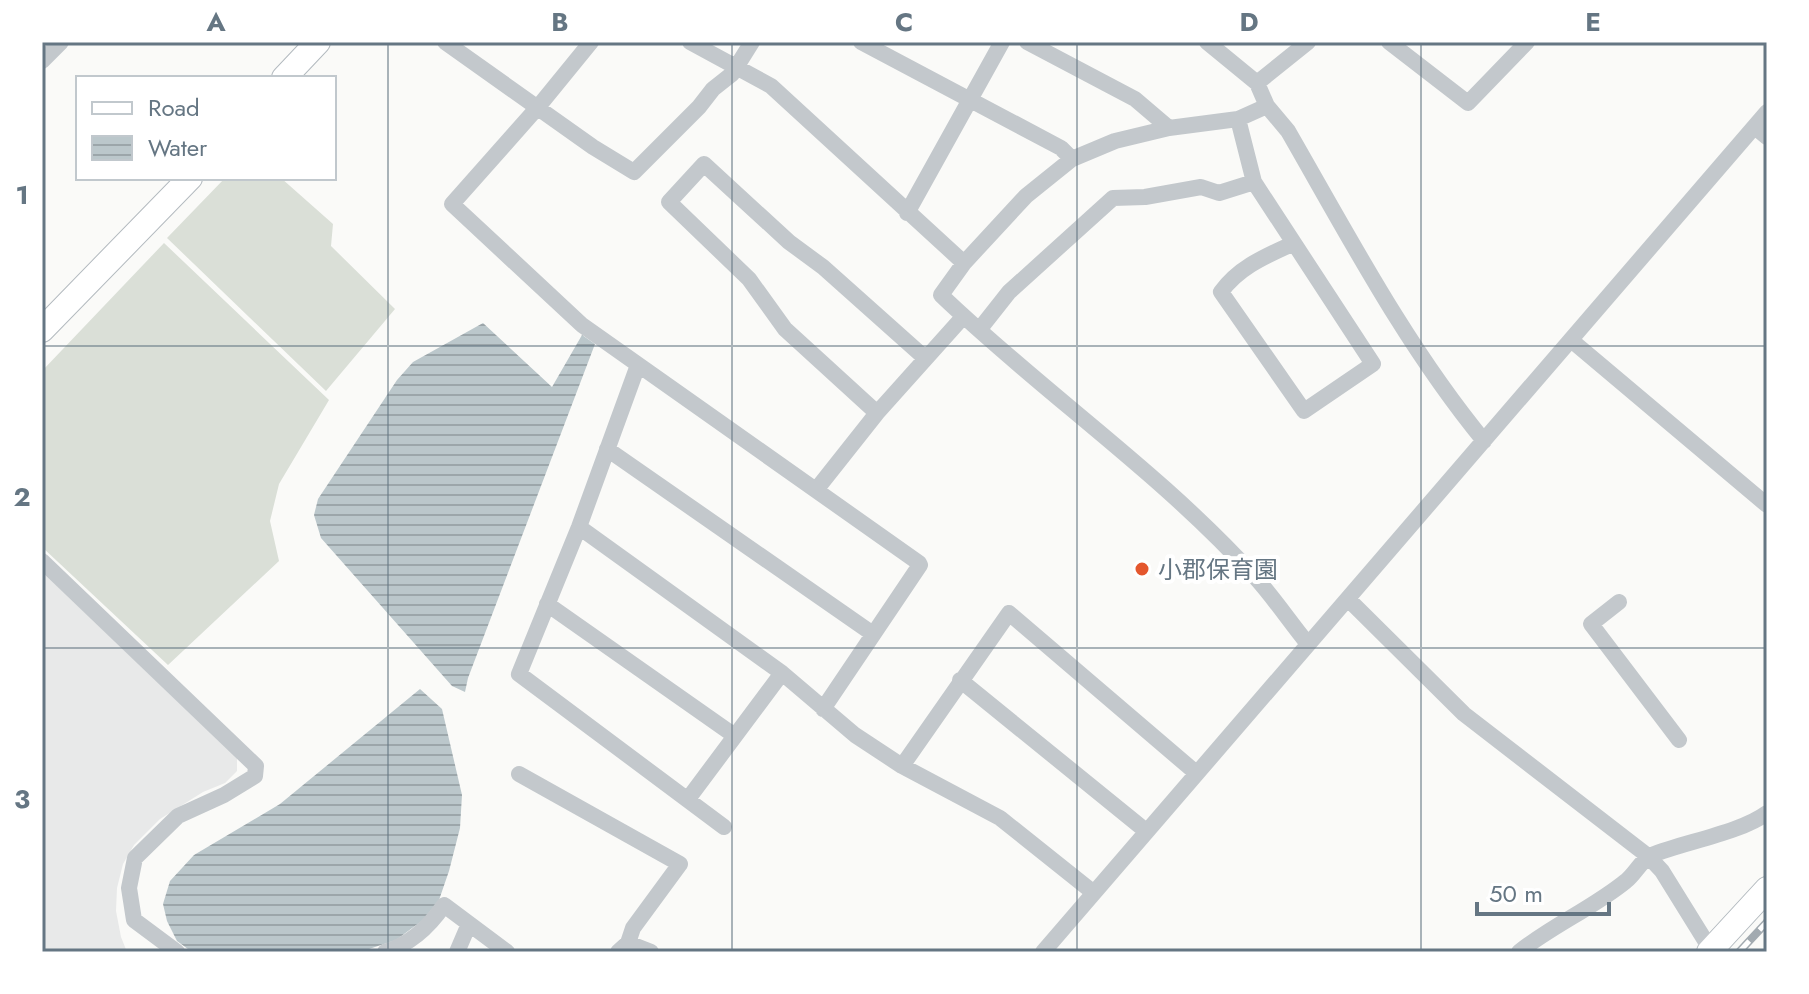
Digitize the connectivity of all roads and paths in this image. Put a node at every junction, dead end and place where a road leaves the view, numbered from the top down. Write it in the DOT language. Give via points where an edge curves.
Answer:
graph roads {
  1 [pos="61,42"];
  2 [pos="318,42"];
  3 [pos="591,42"];
  4 [pos="690,42"];
  5 [pos="752,42"];
  6 [pos="861,42"];
  7 [pos="1002,42"];
  8 [pos="1027,42"];
  9 [pos="1207,42"];
  10 [pos="1308,42"];
  11 [pos="1389,42"];
  12 [pos="1527,42"];
  13 [pos="453,44"];
  14 [pos="42,61"];
  15 [pos="738,66"];
  16 [pos="286,76"];
  17 [pos="1257,83"];
  18 [pos="970,99"];
  19 [pos="1267,106"];
  20 [pos="538,107"];
  21 [pos="1767,112"];
  22 [pos="1238,119"];
  23 [pos="1169,128"];
  24 [pos="1761,132"];
  25 [pos="1072,159"];
  26 [pos="188,180"];
  27 [pos="1254,182"];
  28 [pos="907,213"];
  29 [pos="1292,244"];
  30 [pos="964,263"];
  31 [pos="963,317"];
  32 [pos="42,330"];
  33 [pos="979,330"];
  34 [pos="1571,340"];
  35 [pos="925,358"];
  36 [pos="638,365"];
  37 [pos="877,413"];
  38 [pos="1484,441"];
  39 [pos="607,449"];
  40 [pos="816,490"];
  41 [pos="1767,505"];
  42 [pos="579,527"];
  43 [pos="42,561"];
  44 [pos="1348,599"];
  45 [pos="1619,602"];
  46 [pos="547,604"];
  47 [pos="873,634"];
  48 [pos="1308,644"];
  49 [pos="782,673"];
  50 [pos="960,680"];
  51 [pos="823,709"];
  52 [pos="735,736"];
  53 [pos="1679,740"];
  54 [pos="902,766"];
  55 [pos="1195,772"];
  56 [pos="519,774"];
  57 [pos="688,799"];
  58 [pos="1767,813"];
  59 [pos="724,827"];
  60 [pos="1146,831"];
  61 [pos="1648,856"];
  62 [pos="1767,889"];
  63 [pos="1094,893"];
  64 [pos="469,924"];
  65 [pos="623,948"];
  66 [pos="1710,951"];
  67 [pos="177,952"];
  68 [pos="385,952"];
  69 [pos="457,952"];
  70 [pos="507,952"];
  71 [pos="651,952"];
  72 [pos="1043,952"];
  73 [pos="1519,952"];
  1 -- 14 [label="street"];
  2 -- 16 [label="street"];
  3 -- 20 [label="street"];
  4 -- 15 [label="street"];
  5 -- 15 [label="street"];
  6 -- 18 [label="street"];
  7 -- 18 [label="street"];
  8 -- 23 [label="street" via="1135,99"];
  9 -- 17 [label="street"];
  10 -- 17 [label="street"];
  11 -- 12 [label="street" via="1468,103"];
  13 -- 20 [label="street"];
  15 -- 20 [label="street" via="634,172"];
  15 -- 28 [label="street" via="771,86"];
  17 -- 19 [label="street"];
  18 -- 25 [label="street"];
  18 -- 28 [label="street"];
  19 -- 22 [label="street"];
  19 -- 38 [label="street" via="1288,131 1409,340"];
  20 -- 36 [label="street" via="452,204 582,325"];
  21 -- 24 [label="street"];
  22 -- 23 [label="street"];
  22 -- 27 [label="street"];
  23 -- 25 [label="street" via="1115,141"];
  24 -- 34 [label="street"];
  25 -- 30 [label="street" via="1026,196"];
  26 -- 32 [label="street"];
  27 -- 29 [label="street"];
  27 -- 33 [label="street" via="1219,193 1201,187 1113,198 1009,292"];
  28 -- 30 [label="street"];
  29 -- 29 [label="street" via="1373,364 1304,411 1221,292 1255,261"];
  30 -- 31 [label="street" via="941,295"];
  31 -- 33 [label="street"];
  31 -- 35 [label="street"];
  33 -- 48 [label="street" via="1202,524 1256,578"];
  34 -- 38 [label="street"];
  34 -- 41 [label="street"];
  35 -- 37 [label="street"];
  35 -- 37 [label="street" via="704,164 669,202 749,279 785,329"];
  36 -- 39 [label="street"];
  36 -- 40 [label="street"];
  37 -- 40 [label="street"];
  38 -- 44 [label="street"];
  39 -- 42 [label="street"];
  39 -- 47 [label="street"];
  40 -- 47 [label="street" via="920,565"];
  42 -- 46 [label="street"];
  42 -- 49 [label="street"];
  43 -- 67 [label="street" via="256,766 255,776 178,816 135,858 129,888 134,920"];
  44 -- 48 [label="street"];
  44 -- 61 [label="street" via="1464,714"];
  45 -- 53 [label="street" via="1591,624"];
  46 -- 52 [label="street"];
  46 -- 57 [label="street" via="519,674"];
  47 -- 51 [label="street"];
  48 -- 55 [label="street"];
  49 -- 51 [label="street"];
  49 -- 52 [label="street"];
  50 -- 54 [label="street"];
  50 -- 55 [label="street" via="1009,613"];
  50 -- 60 [label="street"];
  51 -- 54 [label="street"];
  52 -- 57 [label="street"];
  54 -- 63 [label="street" via="1000,818"];
  55 -- 60 [label="street"];
  56 -- 65 [label="street" via="680,864"];
  57 -- 59 [label="street"];
  58 -- 61 [label="street"];
  60 -- 63 [label="street"];
  61 -- 66 [label="street"];
  61 -- 73 [label="street" via="1605,898"];
  62 -- 66 [label="street"];
  63 -- 72 [label="street"];
  64 -- 68 [label="street" via="444,905 413,939"];
  64 -- 69 [label="street"];
  64 -- 70 [label="street"];
  65 -- 71 [label="street"];
}
